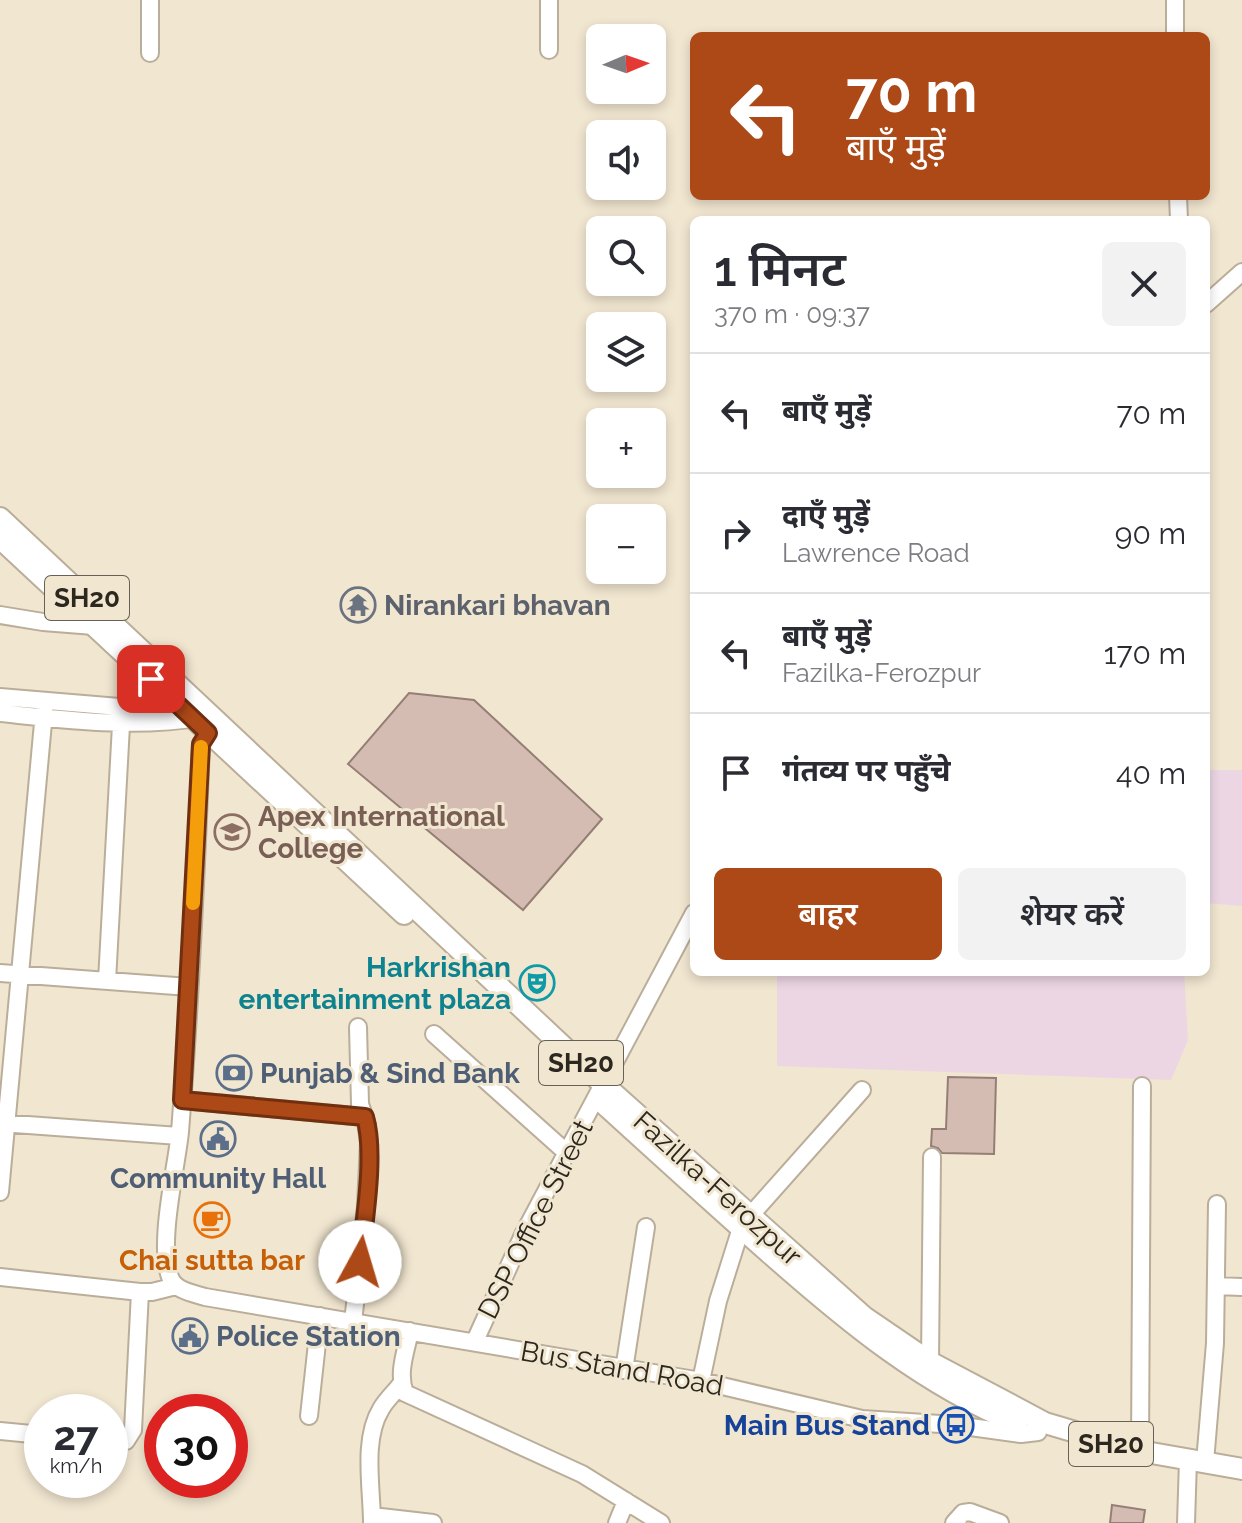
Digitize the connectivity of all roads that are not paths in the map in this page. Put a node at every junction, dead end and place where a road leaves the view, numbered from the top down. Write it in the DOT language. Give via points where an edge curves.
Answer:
graph roads {
  1 [pos="150,0"];
  2 [pos="549,0"];
  3 [pos="1175,0"];
  4 [pos="1175,32"];
  5 [pos="549,50"];
  6 [pos="150,53"];
  7 [pos="1242,272"];
  8 [pos="1210,300"];
  9 [pos="0,518"];
  10 [pos="0,538"];
  11 [pos="0,615"];
  12 [pos="94,626"];
  13 [pos="0,697"];
  14 [pos="44,709"];
  15 [pos="0,713"];
  16 [pos="122,715"];
  17 [pos="202,716"];
  18 [pos="690,921"];
  19 [pos="0,973"];
  20 [pos="18,975"];
  21 [pos="107,981"];
  22 [pos="189,987"];
  23 [pos="358,1027"];
  24 [pos="434,1034"];
  25 [pos="1142,1086"];
  26 [pos="862,1090"];
  27 [pos="600,1091"];
  28 [pos="182,1100"];
  29 [pos="365,1117"];
  30 [pos="2,1123"];
  31 [pos="179,1136"];
  32 [pos="567,1153"];
  33 [pos="932,1157"];
  34 [pos="0,1192"];
  35 [pos="1217,1204"];
  36 [pos="745,1222"];
  37 [pos="646,1227"];
  38 [pos="0,1277"];
  39 [pos="176,1286"];
  40 [pos="1216,1286"];
  41 [pos="1242,1287"];
  42 [pos="140,1292"];
  43 [pos="320,1316"];
  44 [pos="353,1322"];
  45 [pos="410,1331"];
  46 [pos="475,1341"];
  47 [pos="920,1362"];
  48 [pos="624,1370"];
  49 [pos="701,1381"];
  50 [pos="401,1384"];
  51 [pos="309,1416"];
  52 [pos="0,1431"];
  53 [pos="1038,1432"];
  54 [pos="24,1433"];
  55 [pos="128,1438"];
  56 [pos="1140,1451"];
  57 [pos="1194,1465"];
  58 [pos="1242,1469"];
  59 [pos="1242,1481"];
  60 [pos="626,1501"];
  61 [pos="372,1519"];
  62 [pos="433,1523"];
  63 [pos="617,1523"];
  64 [pos="661,1523"];
  65 [pos="954,1523"];
  66 [pos="1000,1523"];
  67 [pos="1186,1523"];
  1 -- 6 [label="street"];
  2 -- 5 [label="street"];
  3 -- 4 [label="street"];
  7 -- 8 [label="street"];
  9 -- 17 [label="main road, Fazilka-Ferozpur / SH20"];
  10 -- 12 [label="main road, Fazilka-Ferozpur / SH20"];
  11 -- 12 [label="street"];
  12 -- 17 [label="main road, Fazilka-Ferozpur / SH20"];
  13 -- 14 [label="street"];
  14 -- 15 [label="street"];
  14 -- 16 [label="street"];
  14 -- 20 [label="street"];
  16 -- 17 [label="street"];
  16 -- 21 [label="street"];
  17 -- 22 [label="street"];
  17 -- 27 [label="main road, Fazilka-Ferozpur / SH20"];
  18 -- 27 [label="street, DSP Office Street"];
  19 -- 20 [label="street"];
  20 -- 21 [label="street"];
  20 -- 30 [label="street"];
  21 -- 22 [label="street"];
  22 -- 28 [label="street"];
  23 -- 29 [label="street"];
  24 -- 32 [label="street"];
  25 -- 56 [label="street"];
  26 -- 36 [label="street"];
  27 -- 32 [label="street, DSP Office Street"];
  27 -- 36 [label="main road, Fazilka-Ferozpur / SH20"];
  28 -- 29 [label="street"];
  28 -- 31 [label="street"];
  29 -- 44 [label="street" via="366,1206"];
  30 -- 31 [label="street"];
  30 -- 34 [label="street"];
  31 -- 39 [label="street" via="167,1243 170,1278"];
  32 -- 46 [label="street, DSP Office Street"];
  33 -- 47 [label="street"];
  35 -- 40 [label="street"];
  36 -- 47 [label="main road, Fazilka-Ferozpur / SH20" via="855,1328"];
  36 -- 49 [label="street" via="718,1301"];
  37 -- 48 [label="street"];
  38 -- 42 [label="street"];
  39 -- 42 [label="street"];
  39 -- 43 [label="street, Bus Stand Road" via="205,1297"];
  40 -- 41 [label="street"];
  40 -- 57 [label="street" via="1213,1384"];
  42 -- 55 [label="street" via="133,1430"];
  43 -- 44 [label="street, Bus Stand Road"];
  43 -- 51 [label="street"];
  44 -- 45 [label="street, Bus Stand Road"];
  45 -- 46 [label="street, Bus Stand Road"];
  45 -- 50 [label="street"];
  46 -- 48 [label="street, Bus Stand Road"];
  47 -- 53 [label="main road, SH20" via="986,1410"];
  47 -- 56 [label="main road, SH20" via="1045,1423"];
  48 -- 49 [label="street, Bus Stand Road"];
  49 -- 53 [label="street, Bus Stand Road" via="862,1419"];
  50 -- 60 [label="street" via="405,1393 542,1454"];
  50 -- 61 [label="street" via="374,1425"];
  52 -- 54 [label="street"];
  53 -- 57 [label="main road, SH20" via="1103,1455"];
  56 -- 57 [label="main road, SH20"];
  57 -- 58 [label="main road, SH20"];
  57 -- 59 [label="main road, SH20"];
  57 -- 67 [label="street"];
  60 -- 63 [label="street"];
  60 -- 64 [label="street"];
  61 -- 62 [label="street"];
  65 -- 66 [label="street" via="970,1512"];
}
